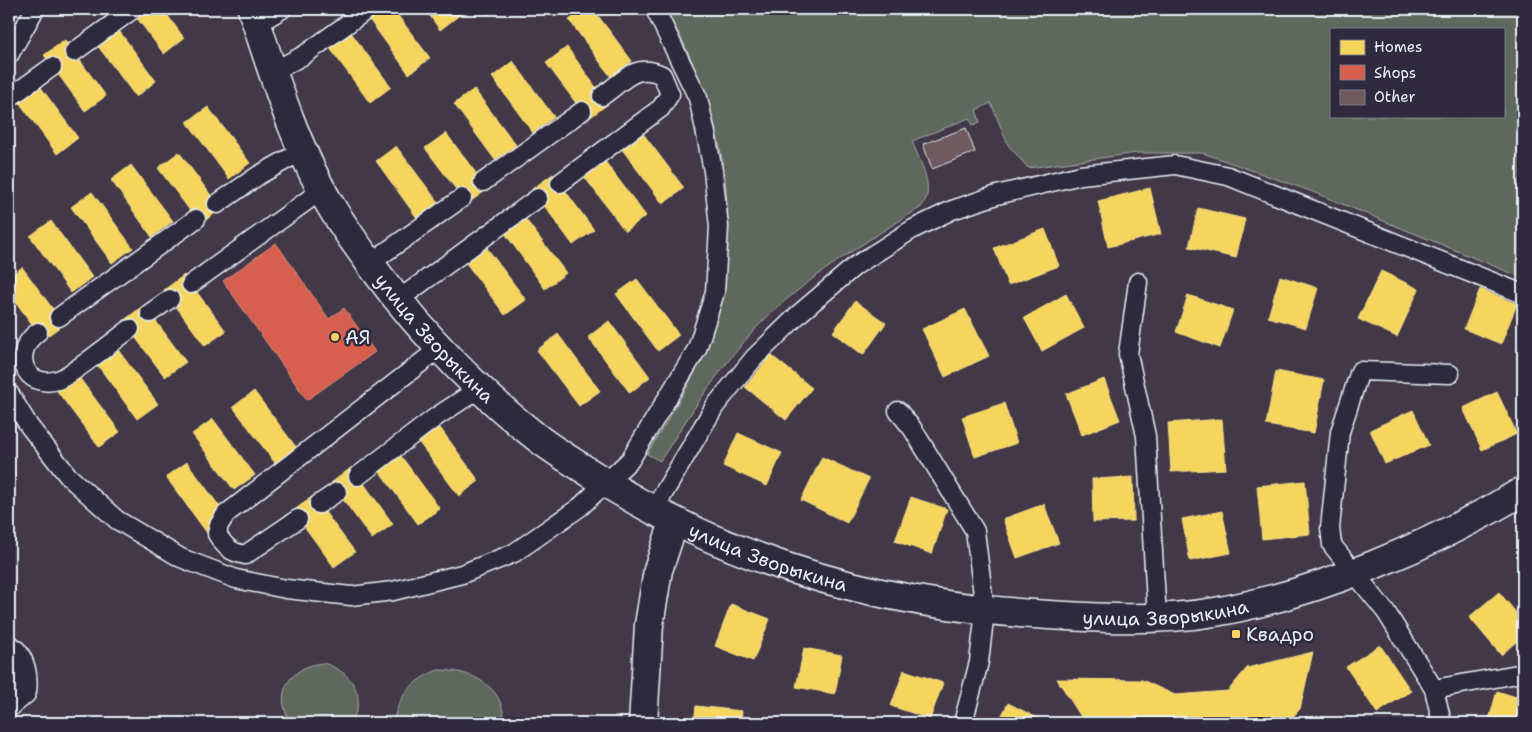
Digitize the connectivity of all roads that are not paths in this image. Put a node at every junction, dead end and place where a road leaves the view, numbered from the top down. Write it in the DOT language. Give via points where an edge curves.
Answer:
graph roads {
  1 [pos="35,9"];
  2 [pos="282,9"];
  3 [pos="368,9"];
  4 [pos="655,9"];
  5 [pos="132,10"];
  6 [pos="254,16"];
  7 [pos="74,52"];
  8 [pos="9,55"];
  9 [pos="52,67"];
  10 [pos="272,72"];
  11 [pos="602,96"];
  12 [pos="9,98"];
  13 [pos="582,111"];
  14 [pos="304,150"];
  15 [pos="483,182"];
  16 [pos="560,183"];
  17 [pos="322,190"];
  18 [pos="462,198"];
  19 [pos="538,198"];
  20 [pos="217,204"];
  21 [pos="196,219"];
  22 [pos="370,263"];
  23 [pos="1138,282"];
  24 [pos="191,284"];
  25 [pos="1523,294"];
  26 [pos="170,299"];
  27 [pos="398,300"];
  28 [pos="150,314"];
  29 [pos="59,317"];
  30 [pos="130,329"];
  31 [pos="38,332"];
  32 [pos="440,348"];
  33 [pos="1450,374"];
  34 [pos="480,388"];
  35 [pos="9,393"];
  36 [pos="898,411"];
  37 [pos="358,476"];
  38 [pos="606,483"];
  39 [pos="1523,491"];
  40 [pos="337,492"];
  41 [pos="320,504"];
  42 [pos="663,517"];
  43 [pos="298,519"];
  44 [pos="1355,573"];
  45 [pos="985,611"];
  46 [pos="1157,618"];
  47 [pos="9,650"];
  48 [pos="1523,673"];
  49 [pos="1434,689"];
  50 [pos="9,702"];
  51 [pos="643,723"];
  52 [pos="963,723"];
  53 [pos="1442,723"];
  1 -- 8 [label="lane"];
  2 -- 6 [label="lane"];
  3 -- 10 [label="lane" via="304,55"];
  4 -- 38 [label="lane" via="698,98 705,129 719,227 715,292 697,349 630,460"];
  5 -- 7 [label="lane"];
  6 -- 10 [label="street, улица Зворыкина"];
  9 -- 12 [label="lane"];
  10 -- 14 [label="street, улица Зворыкина"];
  11 -- 16 [label="lane" via="640,69 662,74 670,94 661,108"];
  13 -- 15 [label="lane"];
  14 -- 17 [label="street, улица Зворыкина"];
  14 -- 20 [label="lane"];
  17 -- 22 [label="street, улица Зворыкина"];
  17 -- 24 [label="lane"];
  18 -- 22 [label="lane"];
  19 -- 27 [label="lane"];
  21 -- 29 [label="lane"];
  22 -- 27 [label="street, улица Зворыкина"];
  23 -- 46 [label="lane" via="1128,354 1146,436"];
  25 -- 42 [label="lane" via="1228,176 1175,165 1081,175 997,195 952,210 913,230 855,266 800,313 754,358 715,406"];
  26 -- 28 [label="lane"];
  27 -- 32 [label="street, улица Зворыкина"];
  30 -- 31 [label="lane" via="59,379 45,382 32,378 25,369 22,354 30,338"];
  32 -- 34 [label="street, улица Зворыкина"];
  32 -- 43 [label="lane" via="226,514 217,534 232,553 244,555"];
  33 -- 44 [label="lane" via="1360,371 1340,432 1330,528 1332,545"];
  34 -- 37 [label="lane"];
  34 -- 38 [label="street, улица Зворыкина" via="535,437"];
  35 -- 38 [label="lane" via="29,426 69,477 117,520 181,558 236,579 286,589 351,596 393,591 462,574 514,552 566,518"];
  36 -- 45 [label="lane" via="912,428 974,531"];
  38 -- 42 [label="street, улица Зворыкина"];
  39 -- 44 [label="street, улица Зворыкина" via="1489,512"];
  40 -- 41 [label="lane"];
  42 -- 45 [label="street, улица Зворыкина" via="758,558 844,586"];
  42 -- 51 [label="street" via="649,625"];
  44 -- 46 [label="street, улица Зворыкина" via="1216,612"];
  44 -- 49 [label="lane" via="1386,612"];
  45 -- 46 [label="street, улица Зворыкина" via="1092,618"];
  45 -- 52 [label="lane" via="981,655"];
  47 -- 50 [label="street" via="24,677 22,691"];
  48 -- 49 [label="lane"];
  49 -- 53 [label="lane"];
}
